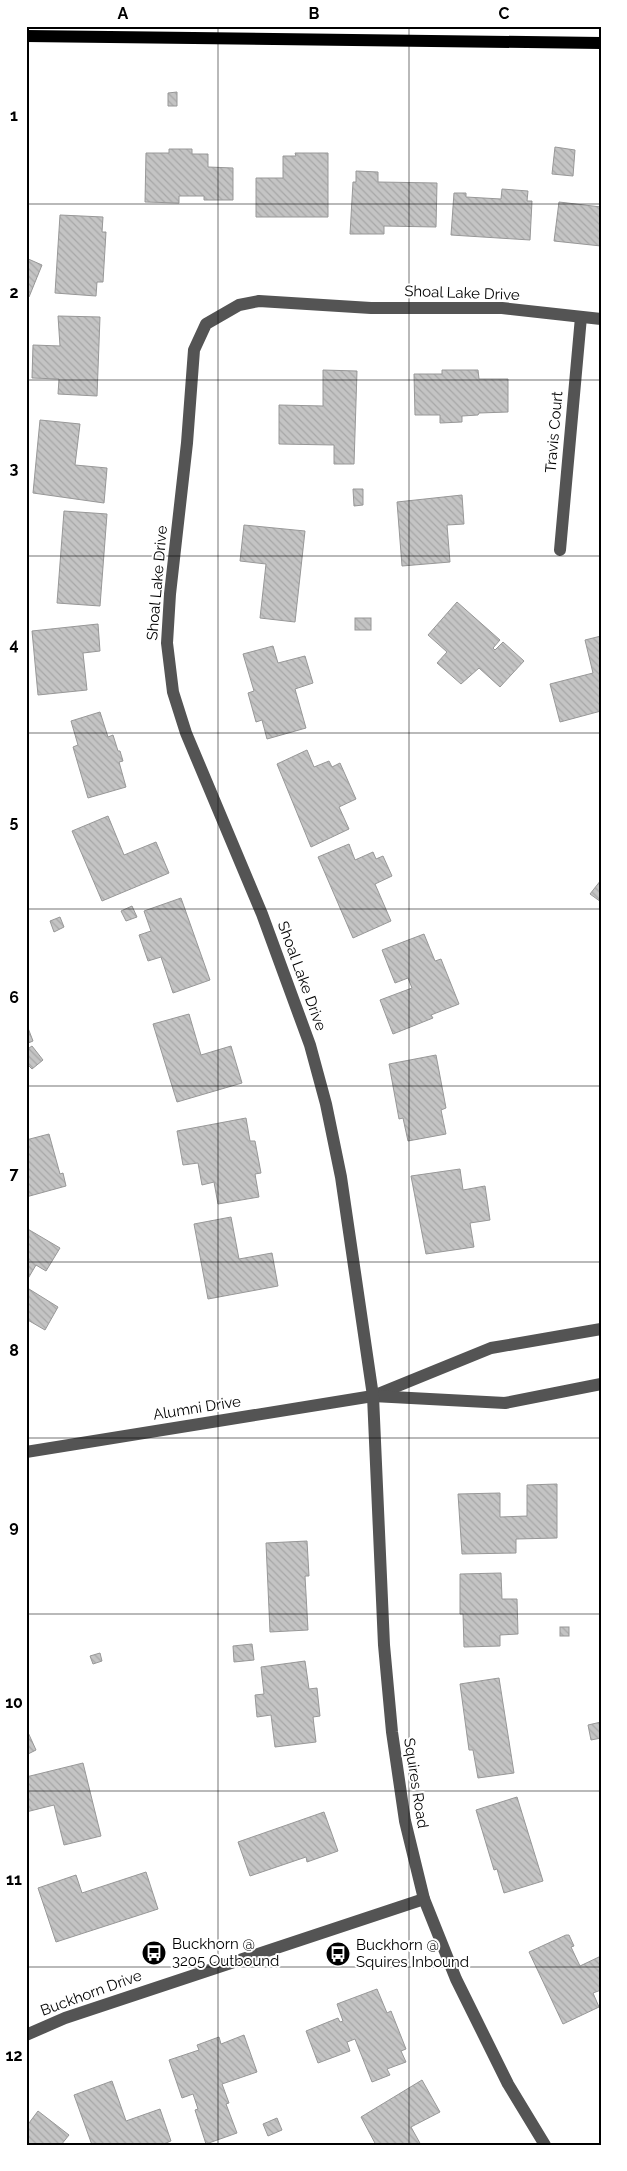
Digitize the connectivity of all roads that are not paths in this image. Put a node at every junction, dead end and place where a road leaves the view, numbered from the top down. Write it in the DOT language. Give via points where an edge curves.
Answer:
graph roads {
  1 [pos="26,36"];
  2 [pos="601,43"];
  3 [pos="581,317"];
  4 [pos="601,319"];
  5 [pos="560,550"];
  6 [pos="601,1329"];
  7 [pos="601,1384"];
  8 [pos="373,1396"];
  9 [pos="26,1452"];
  10 [pos="424,1899"];
  11 [pos="26,2035"];
  12 [pos="546,2145"];
  1 -- 2 [label="main road"];
  3 -- 4 [label="street, Shoal Lake Drive"];
  3 -- 5 [label="street, Travis Court"];
  3 -- 8 [label="street, Shoal Lake Drive" via="502,308 371,308 259,301 239,305 206,324 194,350 169,604 167,644 173,692 186,733 262,914 310,1045 341,1177"];
  6 -- 8 [label="street, Alumni Drive" via="491,1348"];
  7 -- 8 [label="street, Alumni Drive" via="505,1403"];
  8 -- 9 [label="street, Alumni Drive"];
  8 -- 10 [label="street, Squires Road" via="384,1645 392,1732 405,1821"];
  10 -- 11 [label="street, Buckhorn Drive" via="74,2015"];
  10 -- 12 [label="street, Squires Road" via="456,1979 503,2075"];
}
